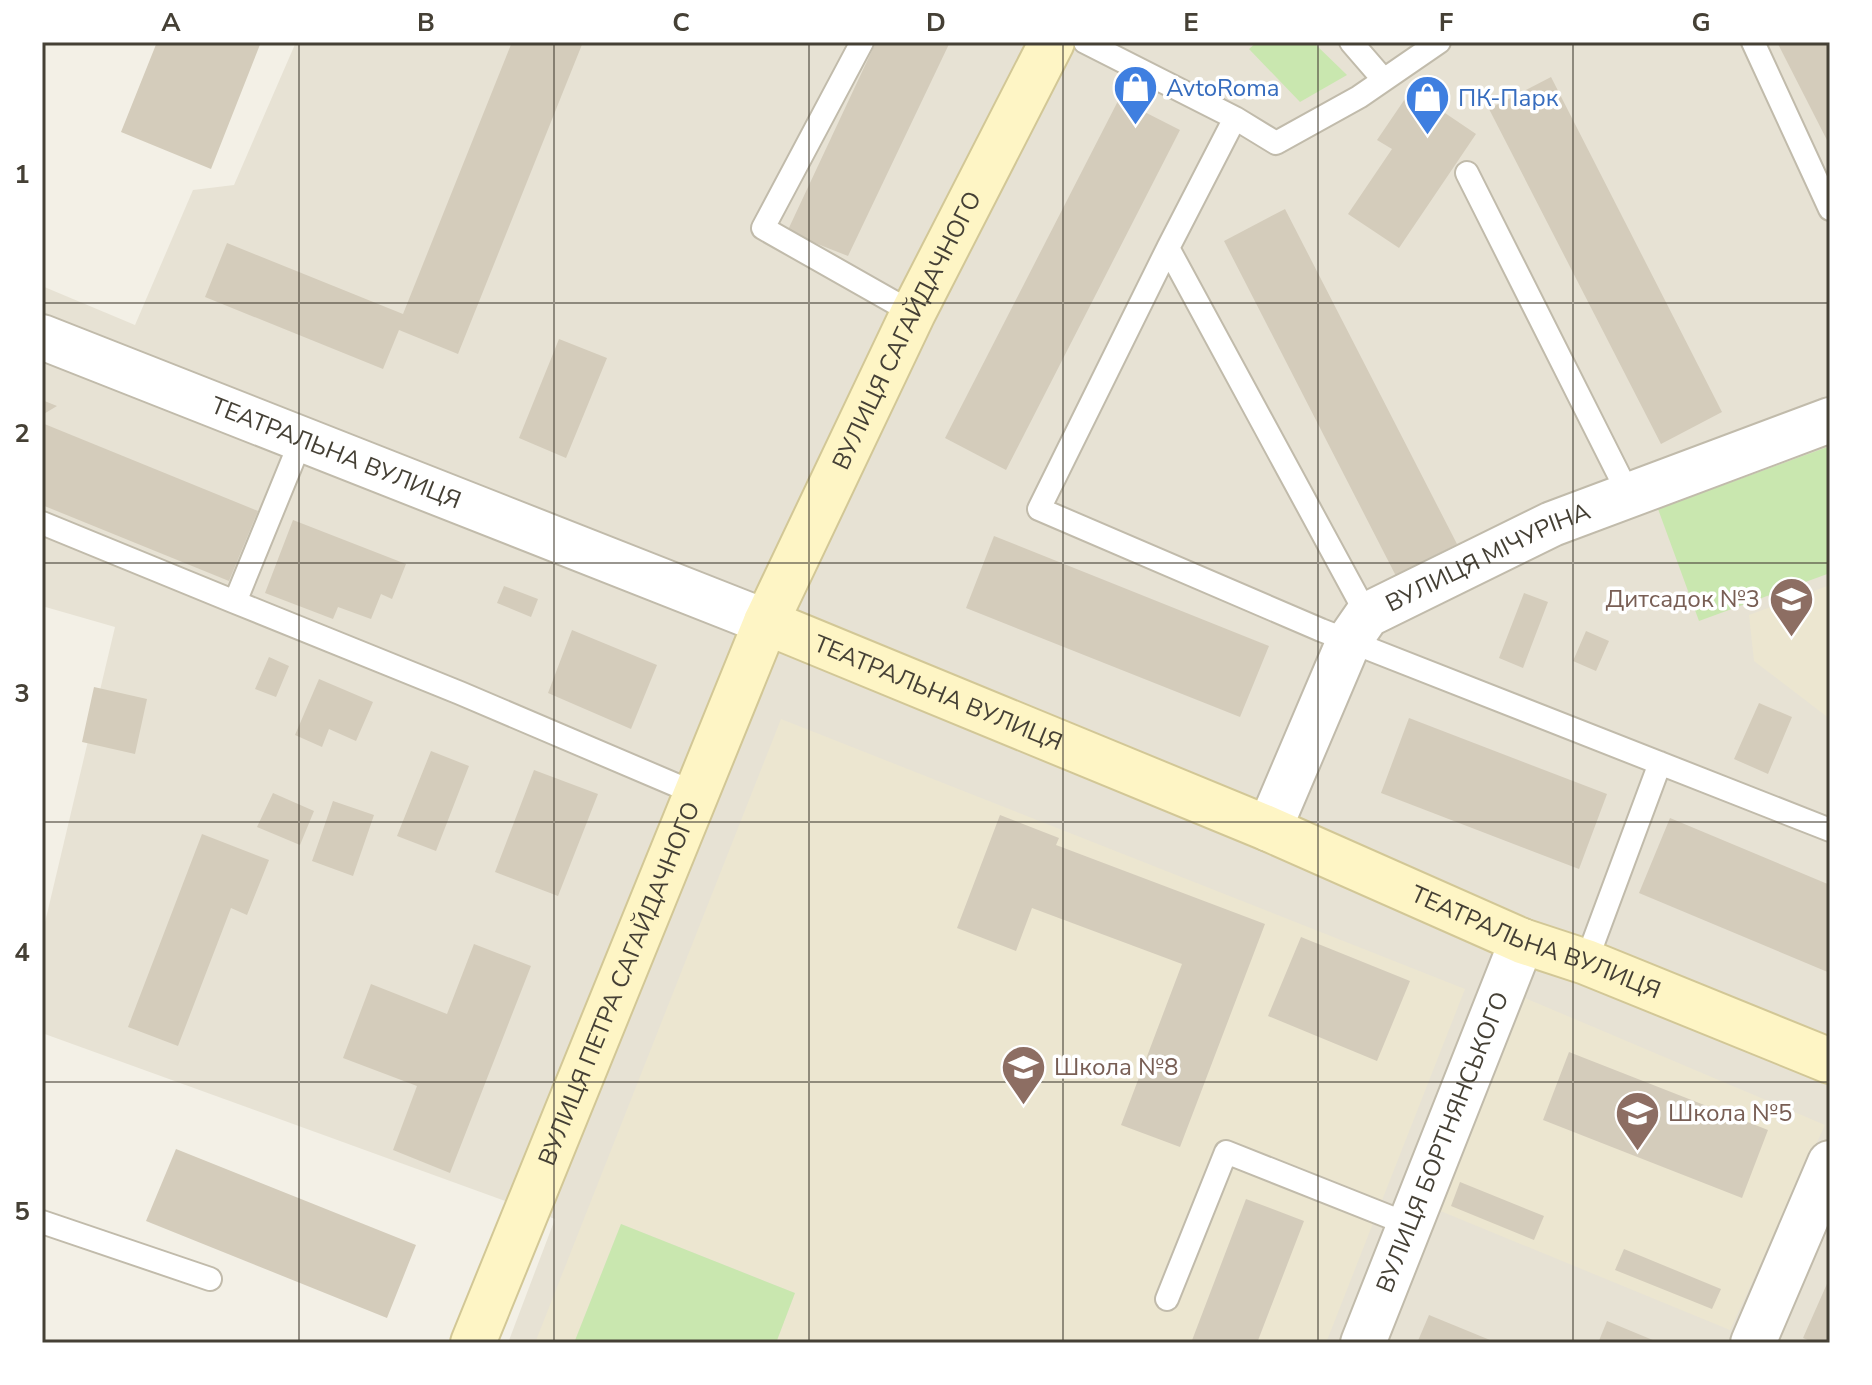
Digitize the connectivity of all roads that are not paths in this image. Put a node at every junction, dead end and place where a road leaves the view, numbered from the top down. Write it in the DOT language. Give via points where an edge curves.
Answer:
graph roads {
  1 [pos="862,42"];
  2 [pos="1052,42"];
  3 [pos="1085,42"];
  4 [pos="1351,42"];
  5 [pos="1439,42"];
  6 [pos="1753,42"];
  7 [pos="1383,79"];
  8 [pos="1235,118"];
  9 [pos="1467,173"];
  10 [pos="1830,209"];
  11 [pos="1168,248"];
  12 [pos="913,313"];
  13 [pos="42,337"];
  14 [pos="1830,420"];
  15 [pos="302,438"];
  16 [pos="1629,495"];
  17 [pos="42,523"];
  18 [pos="804,543"];
  19 [pos="235,602"];
  20 [pos="766,622"];
  21 [pos="1358,628"];
  22 [pos="847,656"];
  23 [pos="1660,763"];
  24 [pos="697,794"];
  25 [pos="1269,829"];
  26 [pos="1830,830"];
  27 [pos="1522,941"];
  28 [pos="1586,962"];
  29 [pos="1830,1061"];
  30 [pos="1830,1163"];
  31 [pos="42,1222"];
  32 [pos="1410,1225"];
  33 [pos="210,1279"];
  34 [pos="1167,1299"];
  35 [pos="473,1343"];
  36 [pos="1363,1343"];
  37 [pos="1753,1343"];
  1 -- 12 [label="lane" via="763,228"];
  2 -- 12 [label="main road, ВУЛИЦЯ САГАЙДАЧНОГО"];
  3 -- 8 [label="lane"];
  4 -- 7 [label="lane"];
  5 -- 7 [label="lane"];
  6 -- 10 [label="lane"];
  7 -- 8 [label="lane" via="1276,143"];
  8 -- 11 [label="lane"];
  9 -- 16 [label="lane"];
  11 -- 21 [label="lane"];
  11 -- 21 [label="lane" via="1039,509"];
  12 -- 18 [label="main road, ВУЛИЦЯ САГАЙДАЧНОГО"];
  13 -- 15 [label="street, ТЕАТРАЛЬНА ВУЛИЦЯ"];
  14 -- 16 [label="street, ВУЛИЦЯ МІЧУРІНА"];
  15 -- 19 [label="lane"];
  15 -- 20 [label="street, ТЕАТРАЛЬНА ВУЛИЦЯ"];
  16 -- 21 [label="street, ВУЛИЦЯ МІЧУРІНА" via="1552,524"];
  17 -- 19 [label="lane"];
  18 -- 20 [label="main road, ВУЛИЦЯ САГАЙДАЧНОГО"];
  18 -- 22 [label="main road" via="806,589 823,626"];
  19 -- 24 [label="lane"];
  20 -- 22 [label="main road, ТЕАТРАЛЬНА ВУЛИЦЯ"];
  20 -- 24 [label="main road, ВУЛИЦЯ ПЕТРА САГАЙДАЧНОГО"];
  21 -- 23 [label="lane"];
  21 -- 25 [label="street"];
  22 -- 25 [label="main road, ТЕАТРАЛЬНА ВУЛИЦЯ"];
  23 -- 26 [label="lane"];
  23 -- 28 [label="lane"];
  24 -- 35 [label="main road, ВУЛИЦЯ ПЕТРА САГАЙДАЧНОГО"];
  25 -- 27 [label="main road, ТЕАТРАЛЬНА ВУЛИЦЯ"];
  27 -- 28 [label="main road, ТЕАТРАЛЬНА ВУЛИЦЯ"];
  27 -- 32 [label="street, ВУЛИЦЯ БОРТНЯНСЬКОГО"];
  28 -- 29 [label="main road, ТЕАТРАЛЬНА ВУЛИЦЯ"];
  30 -- 37 [label="street"];
  31 -- 33 [label="lane"];
  32 -- 34 [label="lane" via="1226,1152"];
  32 -- 36 [label="street, ВУЛИЦЯ БОРТНЯНСЬКОГО"];
}
